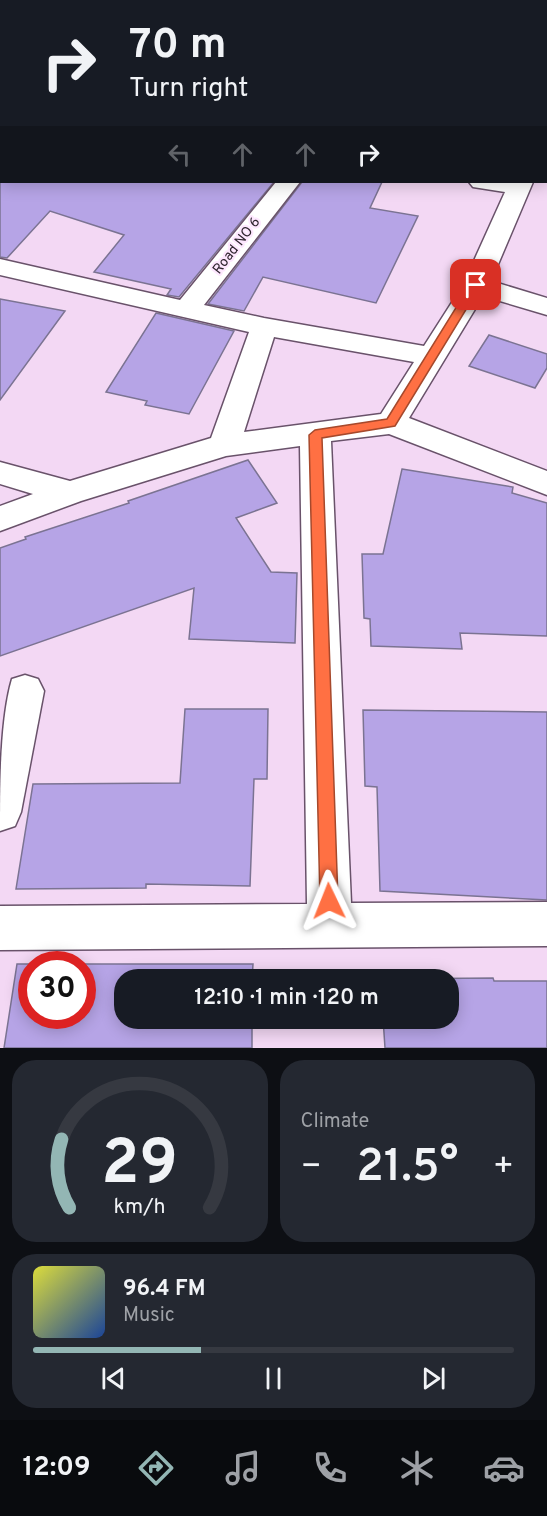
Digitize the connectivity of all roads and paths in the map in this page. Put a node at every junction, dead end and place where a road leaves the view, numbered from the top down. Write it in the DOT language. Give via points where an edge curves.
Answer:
graph roads {
  1 [pos="287,183"];
  2 [pos="500,183"];
  3 [pos="520,184"];
  4 [pos="0,267"];
  5 [pos="476,285"];
  6 [pos="547,308"];
  7 [pos="186,310"];
  8 [pos="264,327"];
  9 [pos="430,356"];
  10 [pos="391,423"];
  11 [pos="315,435"];
  12 [pos="224,445"];
  13 [pos="0,473"];
  14 [pos="547,483"];
  15 [pos="70,493"];
  16 [pos="0,519"];
  17 [pos="25,691"];
  18 [pos="0,812"];
  19 [pos="330,924"];
  20 [pos="547,924"];
  21 [pos="0,928"];
  1 -- 7 [label="street, Road NO 6"];
  2 -- 3 [label="street"];
  3 -- 5 [label="street"];
  4 -- 7 [label="street"];
  5 -- 6 [label="street"];
  5 -- 9 [label="street"];
  7 -- 8 [label="street"];
  8 -- 9 [label="street"];
  8 -- 12 [label="street"];
  9 -- 10 [label="street"];
  10 -- 11 [label="street"];
  10 -- 14 [label="street"];
  11 -- 12 [label="street"];
  11 -- 19 [label="street"];
  12 -- 15 [label="street"];
  13 -- 15 [label="street"];
  15 -- 16 [label="street"];
  17 -- 18 [label="street"];
  19 -- 20 [label="street"];
  19 -- 21 [label="street"];
}
